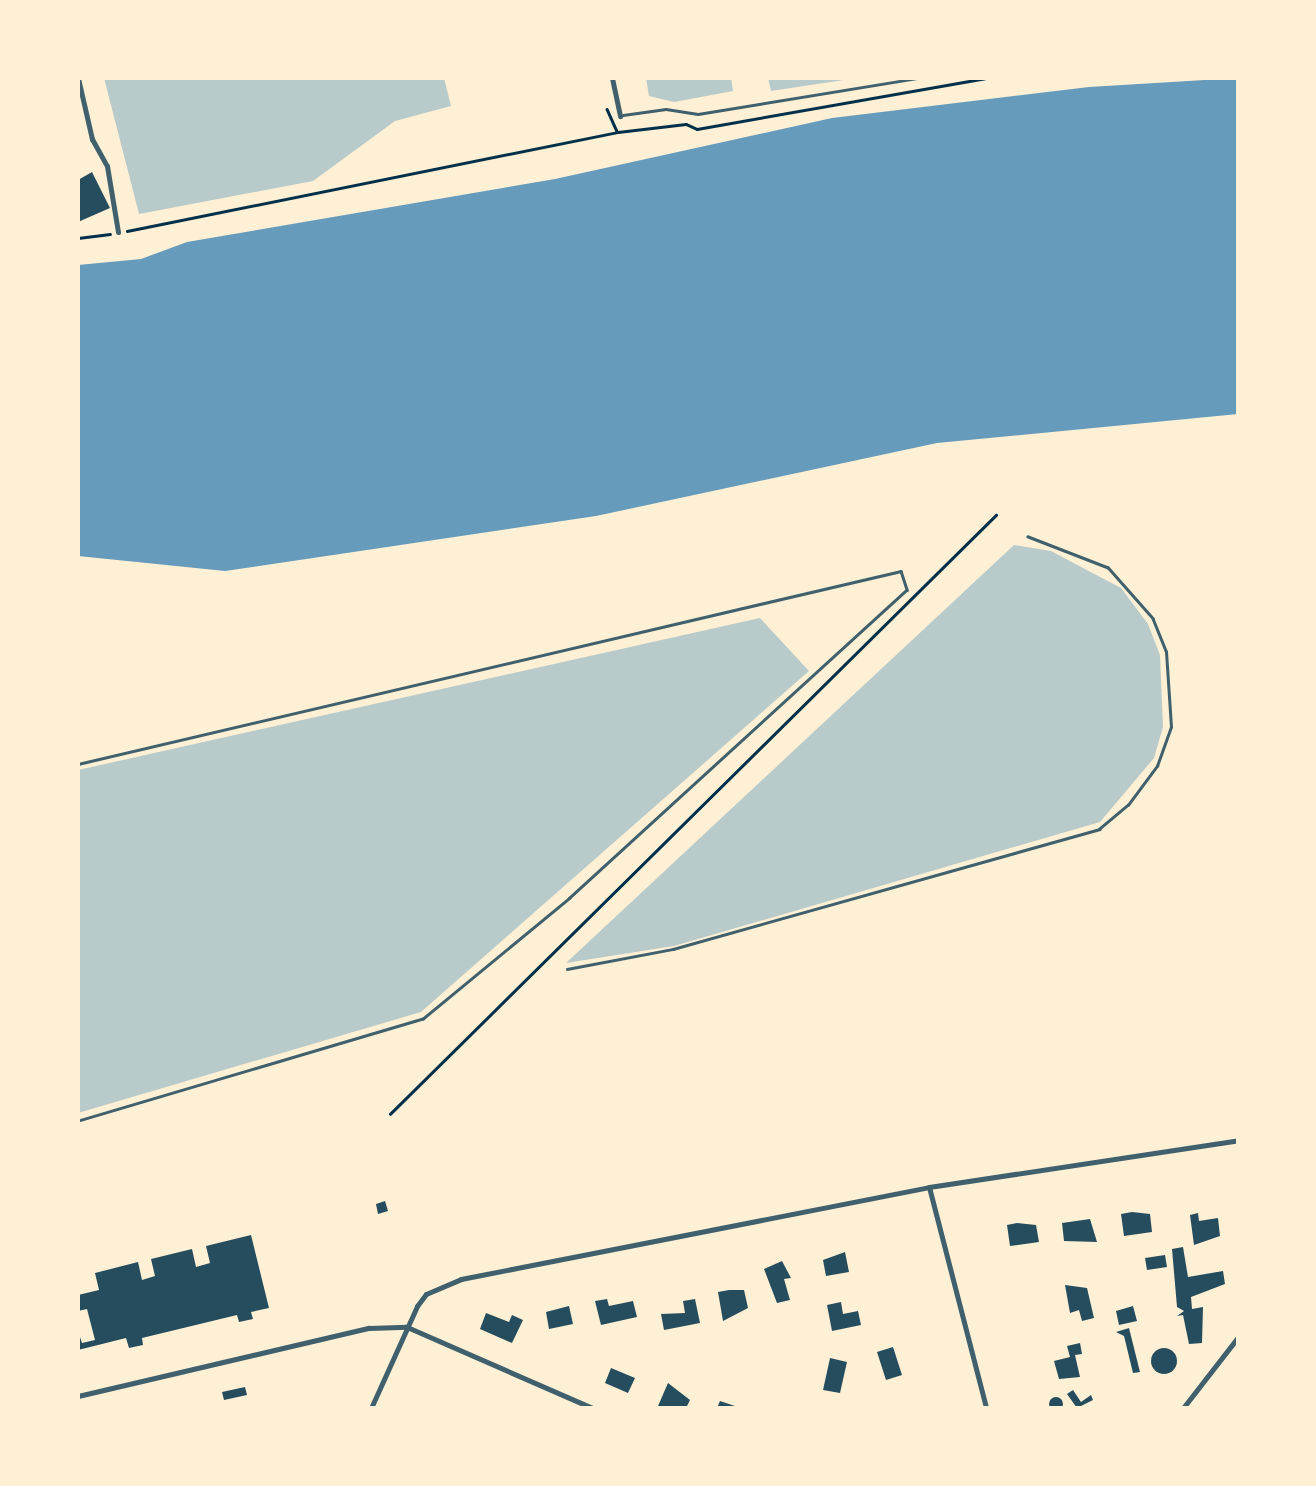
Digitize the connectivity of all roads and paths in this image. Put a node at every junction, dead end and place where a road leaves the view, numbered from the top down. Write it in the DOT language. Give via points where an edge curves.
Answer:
graph roads {
  1 [pos="78,78"];
  2 [pos="612,78"];
  3 [pos="918,78"];
  4 [pos="985,78"];
  5 [pos="620,116"];
  6 [pos="118,232"];
  7 [pos="78,238"];
  8 [pos="996,515"];
  9 [pos="1028,537"];
  10 [pos="78,764"];
  11 [pos="567,969"];
  12 [pos="390,1114"];
  13 [pos="78,1121"];
  14 [pos="1238,1140"];
  15 [pos="929,1187"];
  16 [pos="408,1327"];
  17 [pos="1238,1336"];
  18 [pos="78,1396"];
  19 [pos="371,1408"];
  20 [pos="592,1408"];
  21 [pos="986,1408"];
  22 [pos="1183,1408"];
  1 -- 6 [label="street" via="92,139 107,166"];
  2 -- 5 [label="street"];
  3 -- 5 [label="lane" via="698,114 666,109"];
  4 -- 6 [label="path" via="697,128 618,132"];
  6 -- 7 [label="path"];
  8 -- 12 [label="path"];
  9 -- 11 [label="lane" via="1108,568 1153,619 1166,652 1171,727 1156,766 1128,805 1099,829 673,949"];
  10 -- 13 [label="lane" via="901,571 907,590 570,898 424,1019"];
  14 -- 15 [label="street"];
  15 -- 16 [label="street" via="460,1279 426,1294"];
  15 -- 21 [label="street"];
  16 -- 18 [label="street" via="369,1328"];
  16 -- 19 [label="street"];
  16 -- 20 [label="street"];
  17 -- 22 [label="street"];
}
